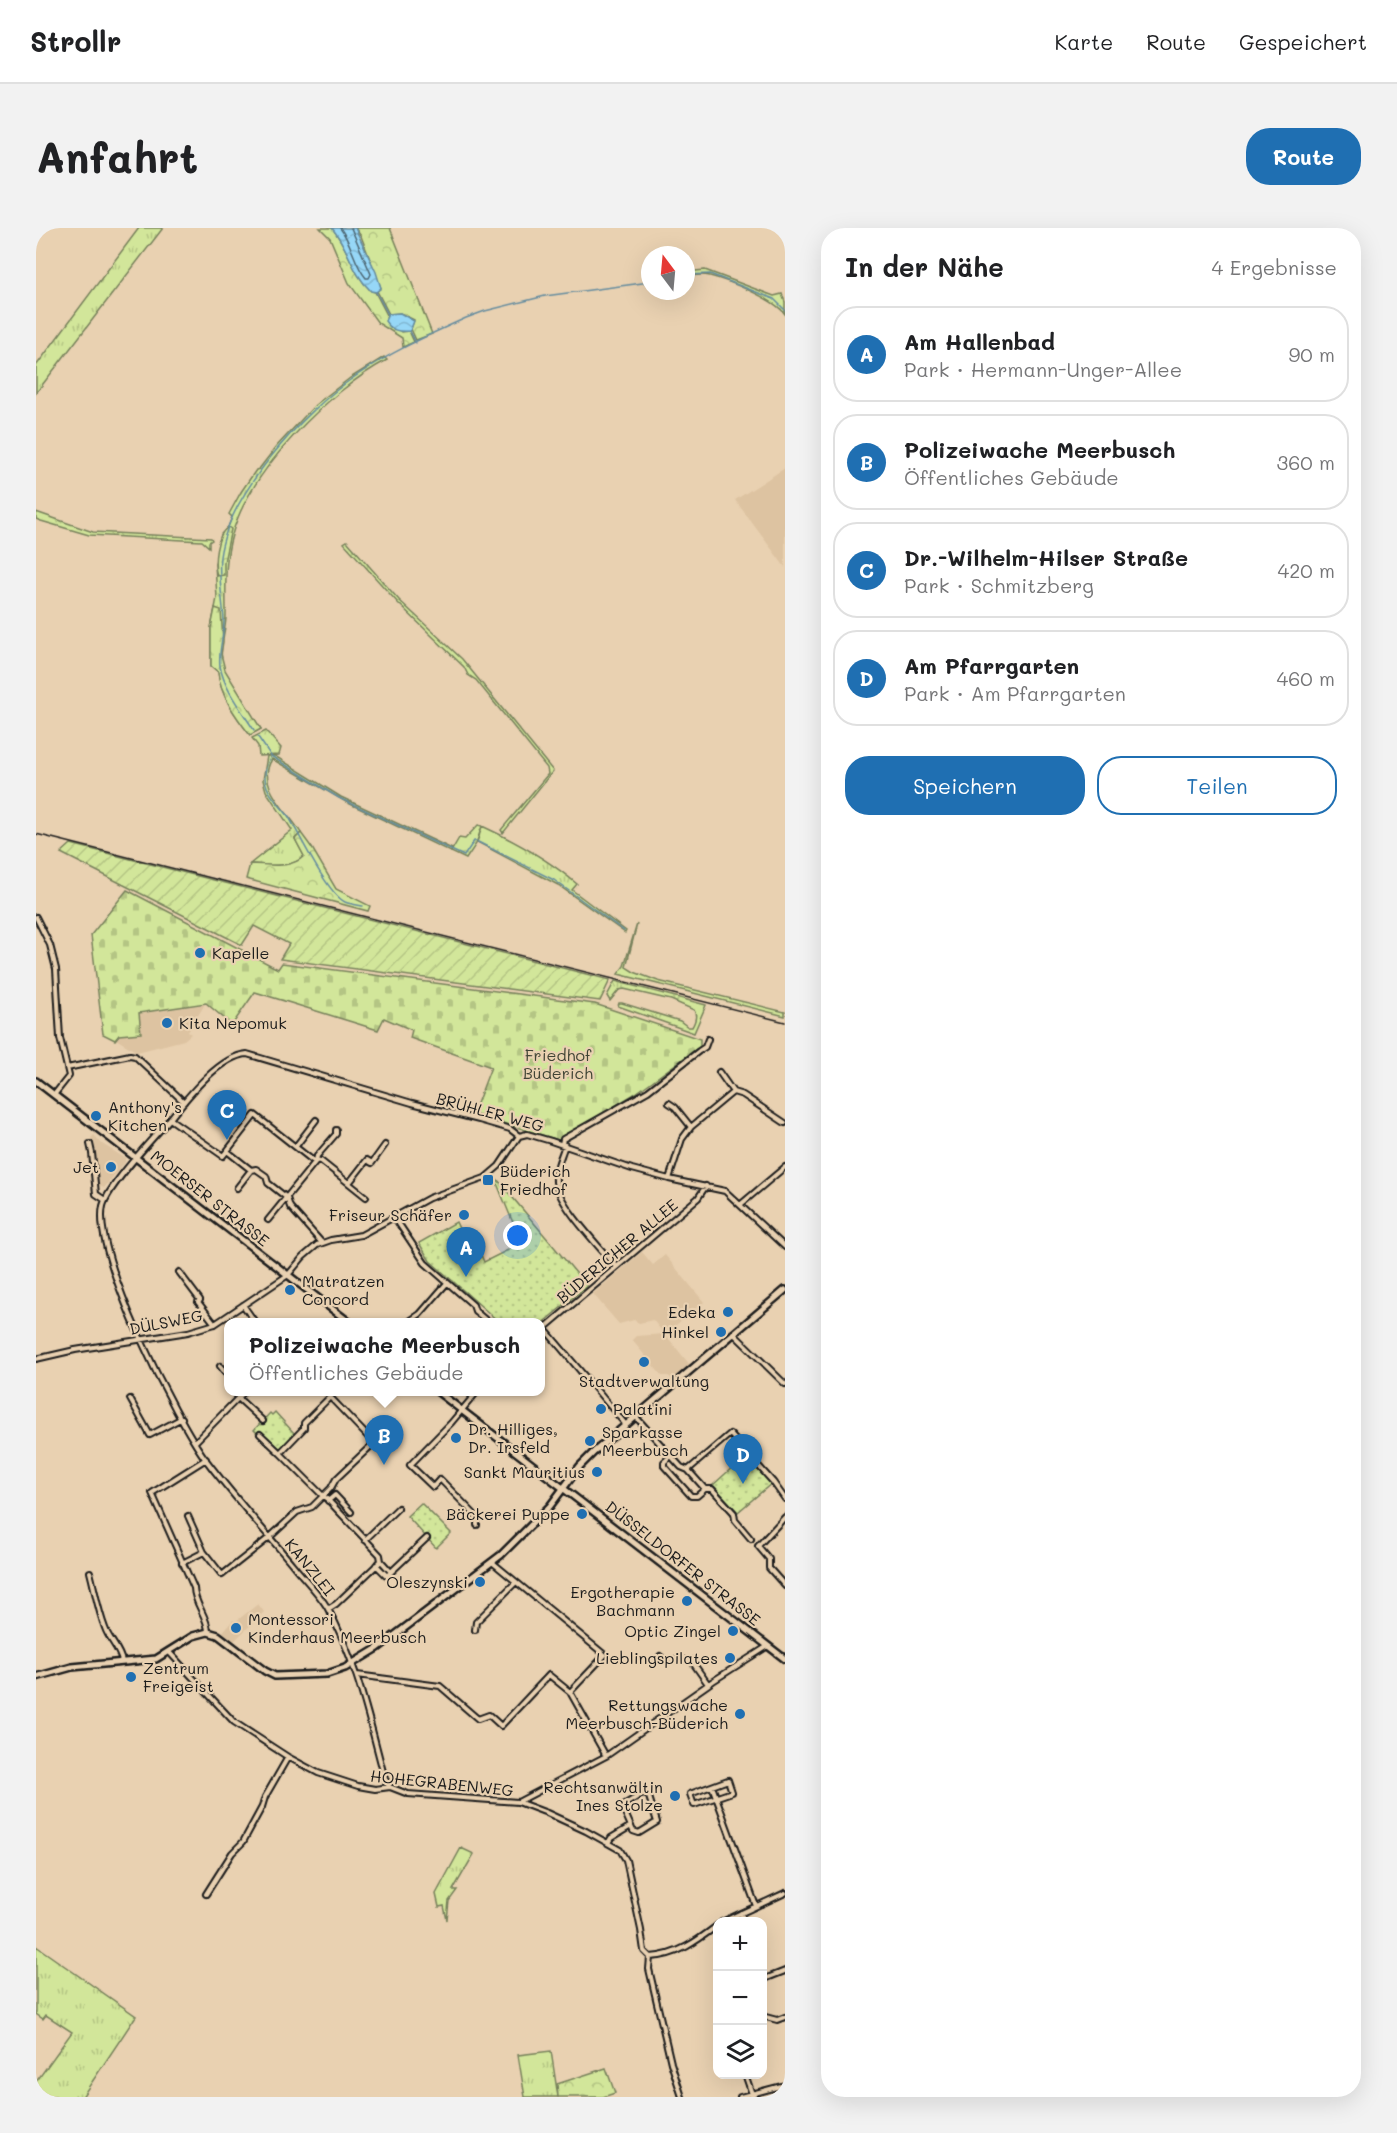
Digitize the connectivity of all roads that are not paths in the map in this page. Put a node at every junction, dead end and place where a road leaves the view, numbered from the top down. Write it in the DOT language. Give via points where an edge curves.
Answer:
graph roads {
  1 [pos="36,917"];
  2 [pos="708,1039"];
  3 [pos="67,1068"];
  4 [pos="719,1072"];
  5 [pos="36,1081"];
  6 [pos="733,1092"];
  7 [pos="54,1095"];
  8 [pos="184,1102"];
  9 [pos="669,1103"];
  10 [pos="170,1119"];
  11 [pos="316,1120"];
  12 [pos="785,1123"];
  13 [pos="691,1126"];
  14 [pos="336,1130"];
  15 [pos="519,1136"];
  16 [pos="90,1144"];
  17 [pos="385,1145"];
  18 [pos="563,1145"];
  19 [pos="296,1146"];
  20 [pos="227,1151"];
  21 [pos="136,1159"];
  22 [pos="316,1161"];
  23 [pos="785,1167"];
  24 [pos="251,1170"];
  25 [pos="669,1179"];
  26 [pos="349,1183"];
  27 [pos="706,1186"];
  28 [pos="237,1188"];
  29 [pos="366,1197"];
  30 [pos="287,1198"];
  31 [pos="105,1200"];
  32 [pos="281,1205"];
  33 [pos="740,1205"];
  34 [pos="290,1208"];
  35 [pos="394,1218"];
  36 [pos="268,1220"];
  37 [pos="322,1243"];
  38 [pos="785,1247"];
  39 [pos="616,1267"];
  40 [pos="179,1272"];
  41 [pos="288,1275"];
  42 [pos="447,1282"];
  43 [pos="785,1290"];
  44 [pos="243,1305"];
  45 [pos="252,1318"];
  46 [pos="343,1318"];
  47 [pos="414,1318"];
  48 [pos="483,1318"];
  49 [pos="215,1324"];
  50 [pos="545,1327"];
  51 [pos="545,1333"];
  52 [pos="734,1334"];
  53 [pos="141,1340"];
  54 [pos="36,1359"];
  55 [pos="220,1366"];
  56 [pos="224,1371"];
  57 [pos="785,1384"];
  58 [pos="443,1396"];
  59 [pos="474,1396"];
  60 [pos="238,1398"];
  61 [pos="130,1399"];
  62 [pos="462,1410"];
  63 [pos="636,1417"];
  64 [pos="182,1418"];
  65 [pos="263,1421"];
  66 [pos="626,1425"];
  67 [pos="260,1434"];
  68 [pos="195,1442"];
  69 [pos="280,1453"];
  70 [pos="671,1456"];
  71 [pos="206,1459"];
  72 [pos="688,1470"];
  73 [pos="564,1489"];
  74 [pos="705,1489"];
  75 [pos="323,1496"];
  76 [pos="785,1499"];
  77 [pos="328,1501"];
  78 [pos="398,1508"];
  79 [pos="351,1512"];
  80 [pos="188,1516"];
  81 [pos="785,1517"];
  82 [pos="477,1525"];
  83 [pos="270,1538"];
  84 [pos="427,1538"];
  85 [pos="751,1539"];
  86 [pos="365,1540"];
  87 [pos="204,1552"];
  88 [pos="381,1561"];
  89 [pos="492,1562"];
  90 [pos="182,1563"];
  91 [pos="376,1565"];
  92 [pos="90,1572"];
  93 [pos="391,1572"];
  94 [pos="515,1583"];
  95 [pos="784,1585"];
  96 [pos="328,1609"];
  97 [pos="475,1630"];
  98 [pos="208,1632"];
  99 [pos="768,1646"];
  100 [pos="169,1652"];
  101 [pos="660,1656"];
  102 [pos="785,1659"];
  103 [pos="122,1663"];
  104 [pos="354,1664"];
  105 [pos="36,1675"];
  106 [pos="357,1675"];
  107 [pos="708,1684"];
  108 [pos="570,1692"];
  109 [pos="606,1756"];
  110 [pos="288,1757"];
  111 [pos="712,1786"];
  112 [pos="390,1787"];
  113 [pos="716,1798"];
  114 [pos="518,1802"];
  115 [pos="631,1826"];
  116 [pos="608,1843"];
  117 [pos="785,1893"];
  118 [pos="206,1894"];
  119 [pos="756,1906"];
  120 [pos="741,1913"];
  121 [pos="733,1917"];
  122 [pos="742,1917"];
  123 [pos="713,1928"];
  124 [pos="650,1957"];
  125 [pos="785,1971"];
  126 [pos="767,1978"];
  127 [pos="767,2017"];
  128 [pos="785,2017"];
  129 [pos="746,2079"];
  130 [pos="785,2085"];
  131 [pos="752,2095"];
  132 [pos="682,2097"];
  133 [pos="740,2097"];
  1 -- 3 [label="street" via="50,945 56,969 60,1038"];
  2 -- 18 [label="street" via="705,1047 648,1091 563,1139"];
  3 -- 7 [label="street" via="69,1076"];
  3 -- 8 [label="street" via="130,1054"];
  4 -- 6 [label="street"];
  5 -- 7 [label="main road, MOERSER STRASSE"];
  6 -- 12 [label="street"];
  6 -- 13 [label="street"];
  7 -- 21 [label="main road, MOERSER STRASSE"];
  8 -- 10 [label="street, BRÜHLER WEG"];
  8 -- 15 [label="street, BRÜHLER WEG" via="220,1065 247,1054 510,1129"];
  9 -- 13 [label="street"];
  10 -- 20 [label="street" via="223,1156"];
  10 -- 21 [label="street, BRÜHLER WEG"];
  11 -- 19 [label="street"];
  13 -- 25 [label="street" via="682,1139"];
  14 -- 22 [label="street"];
  15 -- 18 [label="street, BRÜHLER WEG" via="527,1134"];
  15 -- 35 [label="street" via="491,1174 429,1198"];
  16 -- 31 [label="street, KANZLEI" via="96,1194"];
  17 -- 26 [label="street"];
  18 -- 25 [label="street, BRÜHLER WEG"];
  18 -- 39 [label="street" via="556,1175 560,1198"];
  19 -- 20 [label="street" via="255,1116"];
  19 -- 22 [label="street"];
  20 -- 24 [label="street"];
  21 -- 31 [label="street"];
  21 -- 41 [label="main road, MOERSER STRASSE"];
  22 -- 26 [label="street"];
  22 -- 30 [label="street"];
  23 -- 33 [label="street"];
  24 -- 28 [label="street"];
  24 -- 30 [label="street" via="266,1176 268,1183"];
  25 -- 27 [label="street, BRÜHLER WEG"];
  26 -- 29 [label="street"];
  27 -- 33 [label="street, BRÜHLER WEG" via="725,1191"];
  27 -- 39 [label="street, BÜDERICHER ALLEE" via="698,1198"];
  30 -- 32 [label="street"];
  30 -- 34 [label="street"];
  31 -- 53 [label="street, KANZLEI" via="102,1226 109,1254"];
  32 -- 34 [label="street"];
  32 -- 36 [label="street"];
  33 -- 38 [label="street, BRÜHLER WEG"];
  34 -- 37 [label="street"];
  35 -- 37 [label="street" via="361,1236"];
  35 -- 42 [label="street" via="425,1263"];
  37 -- 41 [label="street, DÜLSWEG"];
  39 -- 50 [label="street, BÜDERICHER ALLEE"];
  40 -- 49 [label="street"];
  41 -- 44 [label="street, DÜLSWEG"];
  41 -- 46 [label="main road, MOERSER STRASSE"];
  42 -- 47 [label="street"];
  42 -- 48 [label="street"];
  43 -- 52 [label="main road"];
  44 -- 45 [label="street"];
  44 -- 49 [label="street, DÜLSWEG"];
  49 -- 53 [label="street, DÜLSWEG"];
  51 -- 66 [label="street"];
  52 -- 57 [label="street"];
  52 -- 63 [label="main road"];
  53 -- 54 [label="street, DÜLSWEG"];
  53 -- 64 [label="street, KANZLEI"];
  55 -- 56 [label="street"];
  58 -- 62 [label="main road"];
  59 -- 62 [label="street"];
  60 -- 65 [label="street"];
  60 -- 68 [label="street"];
  61 -- 64 [label="street" via="150,1435"];
  62 -- 73 [label="main road"];
  62 -- 82 [label="street" via="410,1464 433,1487 440,1479 477,1517"];
  63 -- 66 [label="main road"];
  63 -- 70 [label="street"];
  64 -- 68 [label="street, KANZLEI"];
  66 -- 73 [label="main road" via="583,1463"];
  67 -- 69 [label="street"];
  68 -- 71 [label="street, KANZLEI"];
  69 -- 75 [label="street"];
  69 -- 75 [label="street" via="330,1397 374,1443"];
  70 -- 72 [label="street"];
  70 -- 74 [label="street" via="664,1466 691,1496"];
  71 -- 83 [label="street, KANZLEI"];
  71 -- 90 [label="street" via="152,1493"];
  72 -- 74 [label="street"];
  72 -- 76 [label="street" via="730,1434"];
  73 -- 89 [label="main road" via="536,1522"];
  73 -- 99 [label="main road, DÜSSELDORFER STRASSE"];
  74 -- 85 [label="street" via="712,1489 726,1503"];
  75 -- 77 [label="street"];
  75 -- 83 [label="street" via="312,1507 297,1512"];
  77 -- 79 [label="street" via="335,1495"];
  77 -- 86 [label="street"];
  78 -- 86 [label="street"];
  80 -- 87 [label="street"];
  81 -- 95 [label="street" via="758,1546 769,1559 769,1568"];
  83 -- 87 [label="street" via="222,1575"];
  83 -- 96 [label="street, KANZLEI"];
  84 -- 93 [label="street"];
  86 -- 88 [label="street"];
  87 -- 90 [label="street"];
  88 -- 91 [label="street"];
  88 -- 93 [label="street"];
  89 -- 94 [label="street"];
  89 -- 104 [label="main road"];
  90 -- 98 [label="street"];
  91 -- 93 [label="street" via="387,1576"];
  91 -- 96 [label="street"];
  92 -- 103 [label="street" via="101,1618"];
  94 -- 97 [label="street" via="477,1622"];
  94 -- 108 [label="street" via="606,1656"];
  96 -- 104 [label="street, KANZLEI"];
  98 -- 100 [label="main road" via="193,1636"];
  98 -- 104 [label="main road" via="275,1676 327,1674"];
  99 -- 102 [label="main road, DÜSSELDORFER STRASSE"];
  99 -- 107 [label="street"];
  100 -- 103 [label="main road" via="156,1659"];
  100 -- 110 [label="street, HOHEGRABENWEG" via="234,1722"];
  101 -- 107 [label="street" via="665,1660 691,1660"];
  103 -- 105 [label="main road"];
  104 -- 106 [label="street, KANZLEI"];
  106 -- 108 [label="street" via="440,1686 478,1719 489,1715 501,1726 549,1675"];
  106 -- 112 [label="street, KANZLEI"];
  107 -- 109 [label="street"];
  108 -- 109 [label="street"];
  109 -- 114 [label="street"];
  110 -- 112 [label="street, HOHEGRABENWEG" via="338,1781 375,1789"];
  110 -- 118 [label="street" via="243,1842"];
  111 -- 113 [label="street"];
  111 -- 113 [label="street" via="728,1780 732,1792"];
  111 -- 113 [label="street" via="690,1794 694,1805"];
  112 -- 114 [label="street, HOHEGRABENWEG" via="408,1794"];
  113 -- 119 [label="street"];
  114 -- 116 [label="street, HOHEGRABENWEG"];
  115 -- 115 [label="street" via="639,1833 657,1822 645,1794 622,1806"];
  115 -- 116 [label="street"];
  116 -- 124 [label="street, HOHEGRABENWEG" via="620,1850 626,1860 644,1951"];
  117 -- 119 [label="street"];
  119 -- 120 [label="street"];
  120 -- 121 [label="street"];
  120 -- 122 [label="street"];
  123 -- 124 [label="street" via="678,1952"];
  124 -- 132 [label="street, HOHEGRABENWEG" via="666,2042"];
  125 -- 126 [label="street"];
  127 -- 128 [label="street"];
  129 -- 131 [label="street"];
  130 -- 131 [label="street"];
  131 -- 133 [label="street"];
}
